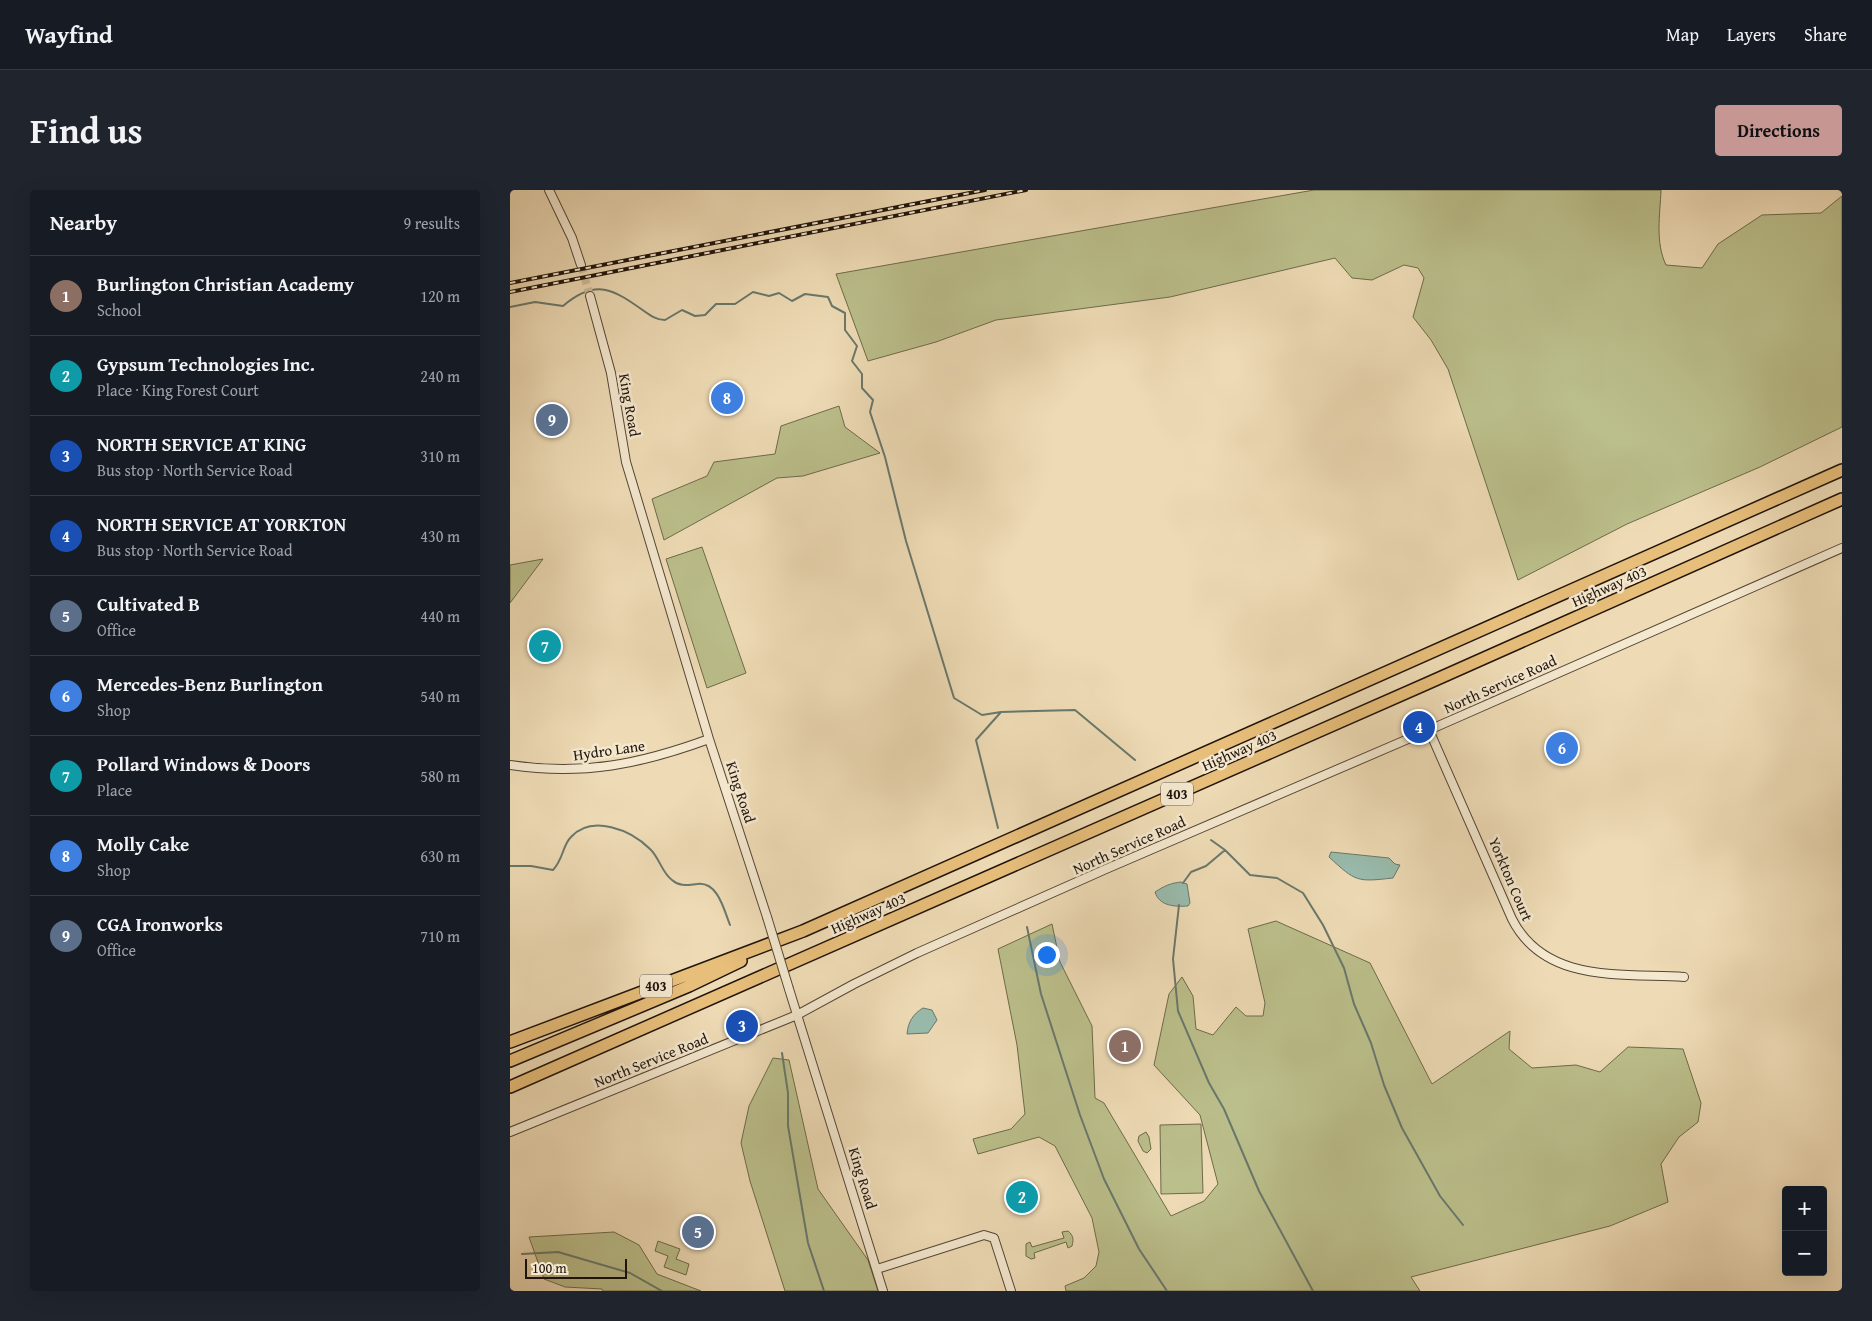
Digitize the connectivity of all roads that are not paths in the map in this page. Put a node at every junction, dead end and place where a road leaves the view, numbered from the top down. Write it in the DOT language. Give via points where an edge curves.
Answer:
graph roads {
  1 [pos="549,190"];
  2 [pos="581,265"];
  3 [pos="590,296"];
  4 [pos="1842,470"];
  5 [pos="1842,499"];
  6 [pos="1842,548"];
  7 [pos="1430,730"];
  8 [pos="709,739"];
  9 [pos="510,765"];
  10 [pos="803,931"];
  11 [pos="1684,977"];
  12 [pos="797,1015"];
  13 [pos="510,1042"];
  14 [pos="510,1061"];
  15 [pos="510,1087"];
  16 [pos="510,1132"];
  17 [pos="877,1269"];
  18 [pos="883,1291"];
  19 [pos="1012,1291"];
  1 -- 2 [label="street"];
  3 -- 8 [label="street, King Road" via="611,373 626,459"];
  4 -- 10 [label="highway, Highway 403 / 403"];
  5 -- 15 [label="highway, Highway 403 / 403"];
  6 -- 7 [label="street, North Service Road"];
  7 -- 11 [label="street, Yorkton Court" via="1512,920 1530,946 1562,966 1585,971"];
  7 -- 12 [label="street, North Service Road" via="917,953"];
  8 -- 9 [label="street, Hydro Lane" via="663,756 622,765 540,770"];
  8 -- 12 [label="street, King Road, bridge"];
  10 -- 13 [label="highway, Highway 403 / 403"];
  10 -- 14 [label="highway" via="689,986"];
  12 -- 16 [label="street, North Service Road"];
  12 -- 17 [label="street, King Road"];
  17 -- 18 [label="street, King Road"];
  17 -- 19 [label="street" via="984,1235 994,1238"];
}
